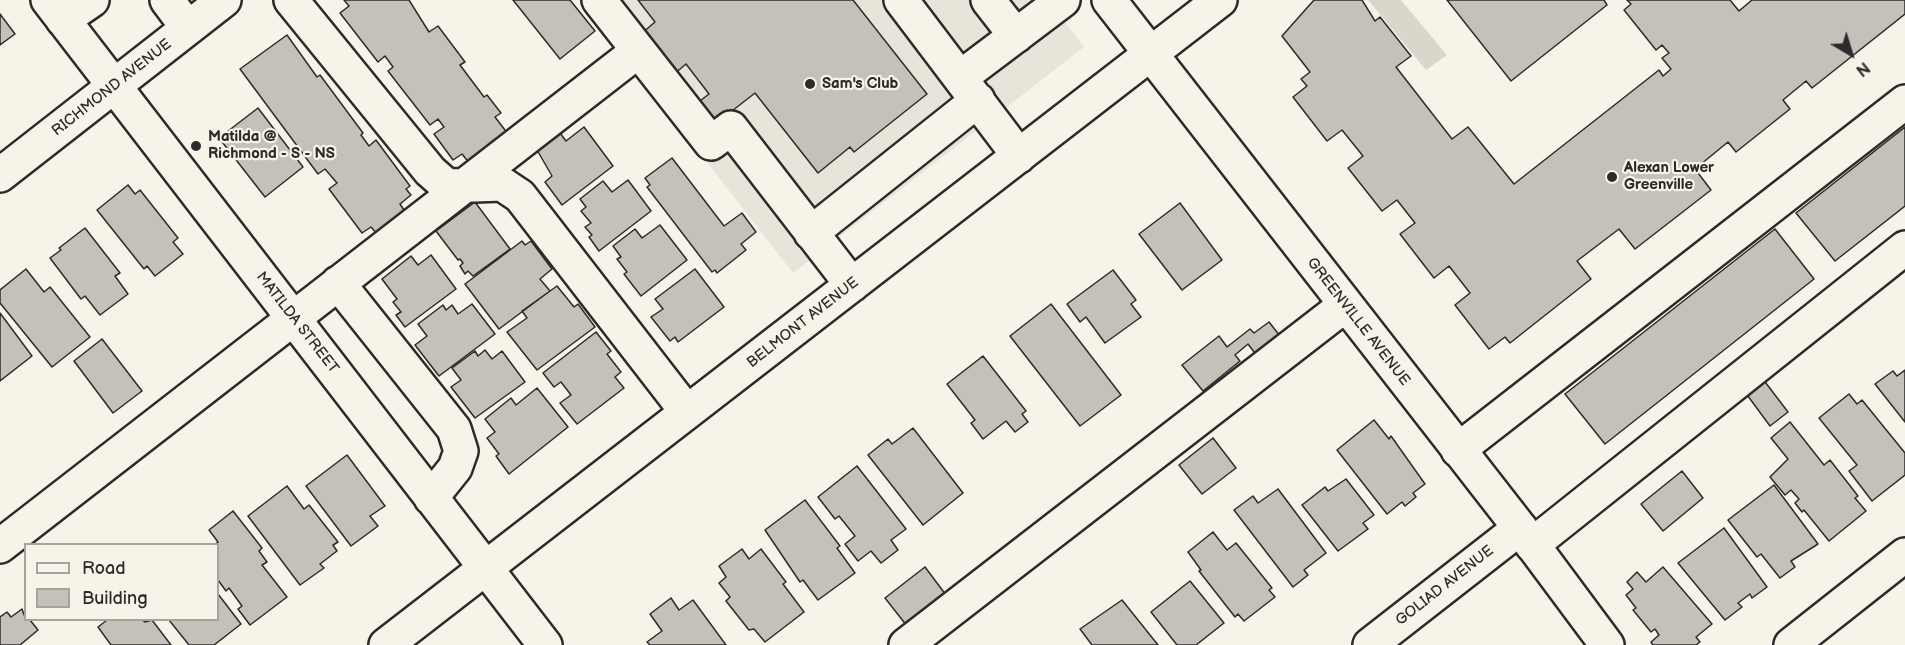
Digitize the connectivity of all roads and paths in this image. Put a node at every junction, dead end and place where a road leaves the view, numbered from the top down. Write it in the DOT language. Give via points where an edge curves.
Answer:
graph roads {
  1 [pos="92,0"];
  2 [pos="166,0"];
  3 [pos="224,0"];
  4 [pos="291,0"];
  5 [pos="599,0"];
  6 [pos="901,0"];
  7 [pos="988,0"];
  8 [pos="1063,0"];
  9 [pos="1109,0"];
  10 [pos="1220,0"];
  11 [pos="56,10"];
  12 [pos="188,28"];
  13 [pos="1016,36"];
  14 [pos="638,51"];
  15 [pos="1152,55"];
  16 [pos="115,86"];
  17 [pos="970,88"];
  18 [pos="1905,102"];
  19 [pos="1019,156"];
  20 [pos="0,175"];
  21 [pos="460,187"];
  22 [pos="811,232"];
  23 [pos="1905,248"];
  24 [pos="338,283"];
  25 [pos="852,285"];
  26 [pos="1344,306"];
  27 [pos="293,319"];
  28 [pos="687,412"];
  29 [pos="1458,450"];
  30 [pos="431,498"];
  31 [pos="1526,536"];
  32 [pos="0,546"];
  33 [pos="1905,555"];
  34 [pos="485,568"];
  35 [pos="403,640"];
  36 [pos="545,645"];
  37 [pos="906,645"];
  38 [pos="1370,645"];
  39 [pos="1607,645"];
  40 [pos="1791,645"];
  1 -- 11 [label="street"];
  2 -- 12 [label="street"];
  3 -- 12 [label="street, RICHMOND AVENUE"];
  4 -- 21 [label="street" via="430,171 447,186"];
  5 -- 14 [label="street"];
  6 -- 17 [label="street"];
  7 -- 13 [label="street"];
  8 -- 13 [label="street"];
  9 -- 15 [label="street, GREENVILLE AVENUE"];
  10 -- 15 [label="street, BELMONT AVENUE"];
  11 -- 16 [label="street, MATILDA STREET"];
  12 -- 16 [label="street, RICHMOND AVENUE"];
  13 -- 17 [label="street"];
  14 -- 21 [label="street"];
  14 -- 22 [label="street" via="711,143 731,128"];
  15 -- 19 [label="street, BELMONT AVENUE"];
  15 -- 26 [label="street, GREENVILLE AVENUE"];
  16 -- 20 [label="street, RICHMOND AVENUE"];
  16 -- 27 [label="street, MATILDA STREET"];
  17 -- 19 [label="street"];
  17 -- 22 [label="street"];
  18 -- 29 [label="street"];
  19 -- 25 [label="street, BELMONT AVENUE"];
  21 -- 24 [label="street"];
  21 -- 28 [label="street" via="502,184 520,196"];
  22 -- 25 [label="street"];
  23 -- 31 [label="street, GOLIAD AVENUE"];
  24 -- 27 [label="street"];
  24 -- 30 [label="street" via="454,429 461,451 455,468"];
  25 -- 28 [label="street, BELMONT AVENUE"];
  26 -- 29 [label="street, GREENVILLE AVENUE"];
  26 -- 37 [label="street"];
  27 -- 30 [label="street, MATILDA STREET"];
  27 -- 32 [label="street"];
  28 -- 34 [label="street, BELMONT AVENUE"];
  29 -- 31 [label="street, GREENVILLE AVENUE"];
  30 -- 34 [label="street, MATILDA STREET"];
  31 -- 38 [label="street, GOLIAD AVENUE"];
  31 -- 39 [label="street, GREENVILLE AVENUE"];
  33 -- 40 [label="street"];
  34 -- 35 [label="street, BELMONT AVENUE"];
  34 -- 36 [label="street, MATILDA STREET"];
}
